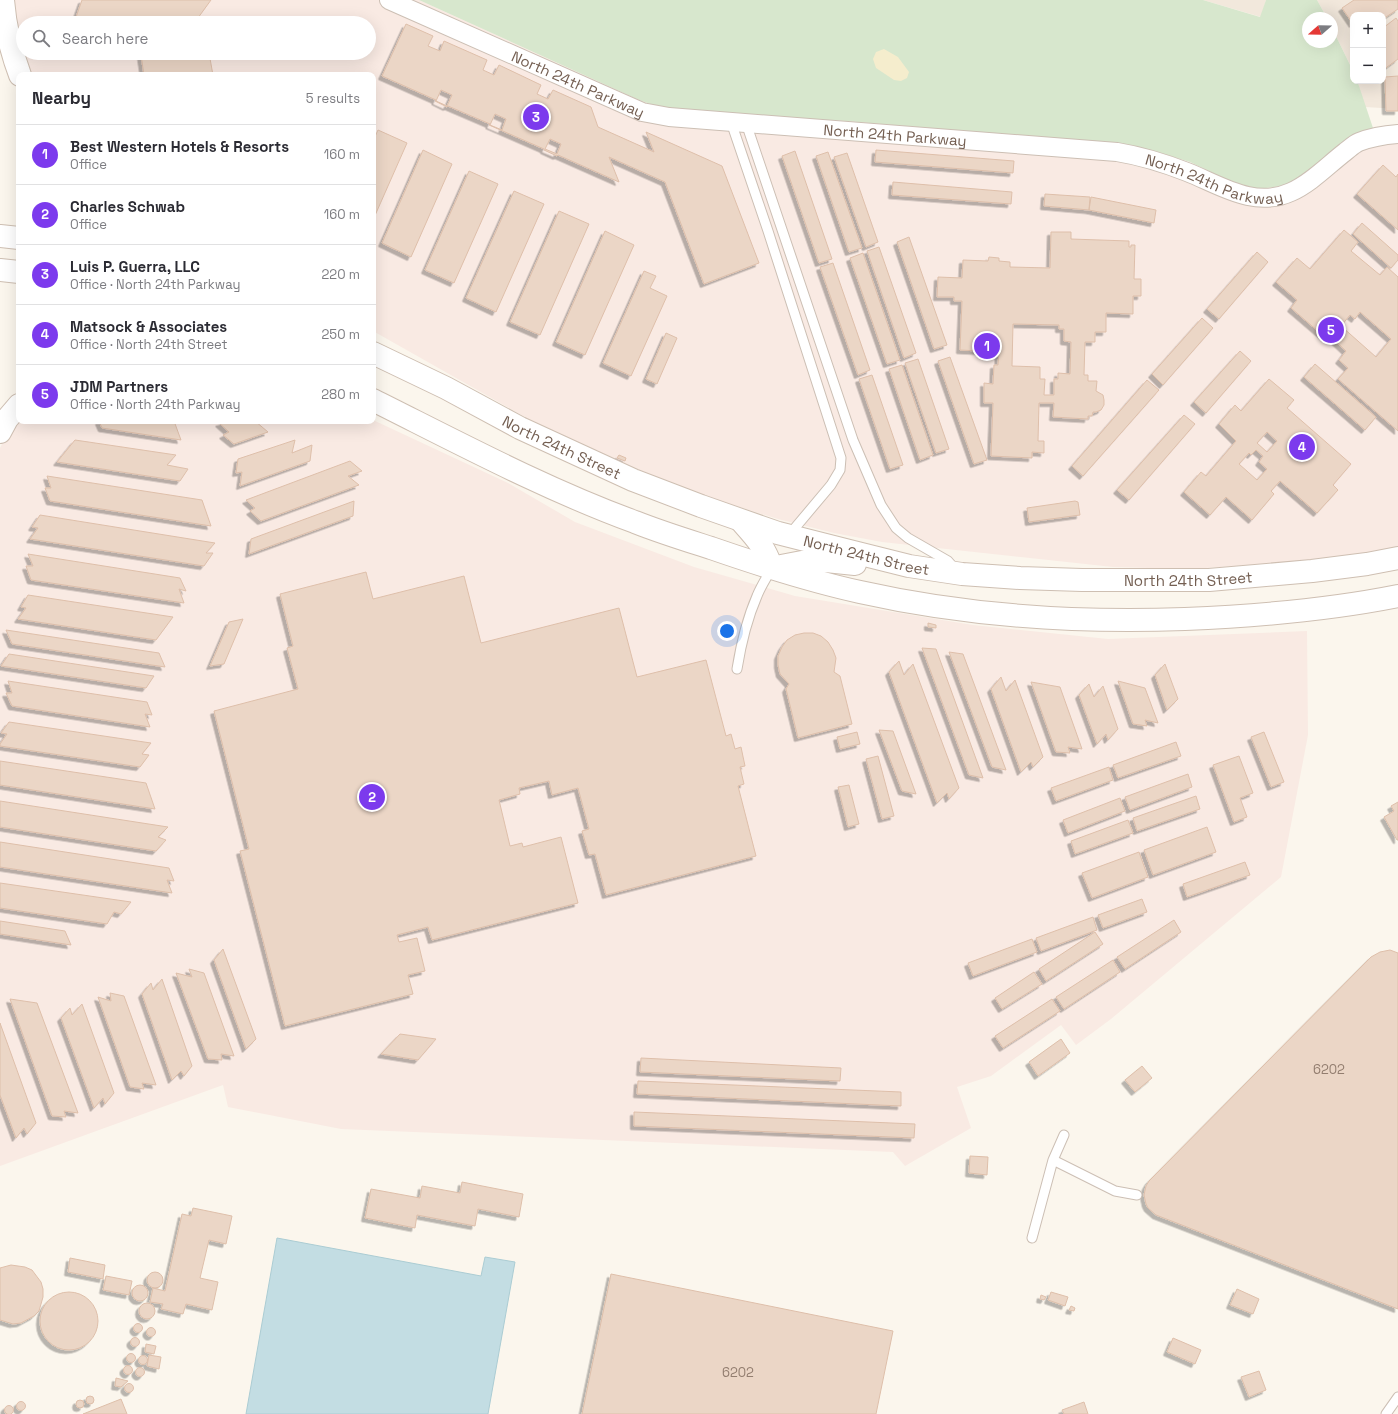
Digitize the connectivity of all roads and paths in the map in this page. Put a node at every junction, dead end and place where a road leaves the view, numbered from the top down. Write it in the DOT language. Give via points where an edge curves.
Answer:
graph roads {
  1 [pos="3,0"];
  2 [pos="390,0"];
  3 [pos="19,72"];
  4 [pos="738,122"];
  5 [pos="1398,134"];
  6 [pos="0,236"];
  7 [pos="16,238"];
  8 [pos="0,270"];
  9 [pos="16,272"];
  10 [pos="376,339"];
  11 [pos="376,354"];
  12 [pos="446,388"];
  13 [pos="376,401"];
  14 [pos="16,409"];
  15 [pos="0,432"];
  16 [pos="740,520"];
  17 [pos="789,536"];
  18 [pos="1398,558"];
  19 [pos="772,568"];
  20 [pos="932,569"];
  21 [pos="959,573"];
  22 [pos="1398,596"];
  23 [pos="738,669"];
  24 [pos="1064,1135"];
  25 [pos="1054,1160"];
  26 [pos="1136,1195"];
  27 [pos="1032,1238"];
  28 [pos="1398,1397"];
  29 [pos="1386,1414"];
  1 -- 3 [label="main road" via="7,33"];
  2 -- 4 [label="street, North 24th Parkway" via="642,112 669,117"];
  4 -- 5 [label="street, North 24th Parkway" via="1117,152 1153,160 1188,172 1228,191 1266,198 1290,193 1302,186 1358,142 1377,136"];
  4 -- 17 [label="lane" via="768,231 841,458 840,470 831,485"];
  4 -- 21 [label="lane" via="854,440 881,505 896,528 908,538 948,561"];
  6 -- 7 [label="main road"];
  8 -- 9 [label="main road"];
  10 -- 12 [label="main road"];
  11 -- 12 [label="main road, North 24th Street"];
  12 -- 16 [label="main road, North 24th Street" via="575,454"];
  13 -- 19 [label="main road" via="541,483 595,506"];
  14 -- 15 [label="main road"];
  16 -- 17 [label="main road, North 24th Street"];
  16 -- 19 [label="main road" via="760,542"];
  17 -- 20 [label="main road, North 24th Street" via="909,566"];
  18 -- 21 [label="main road, North 24th Street" via="1312,571 1210,580 1082,580"];
  19 -- 20 [label="main road" via="802,562 826,561 906,571"];
  19 -- 22 [label="main road" via="860,592 948,609 1041,617 1144,620 1242,616 1286,613"];
  19 -- 23 [label="lane" via="750,616 740,647"];
  20 -- 21 [label="main road, North 24th Street"];
  24 -- 25 [label="lane"];
  25 -- 26 [label="lane" via="1115,1191"];
  25 -- 27 [label="lane"];
  28 -- 29 [label="lane"];
}
